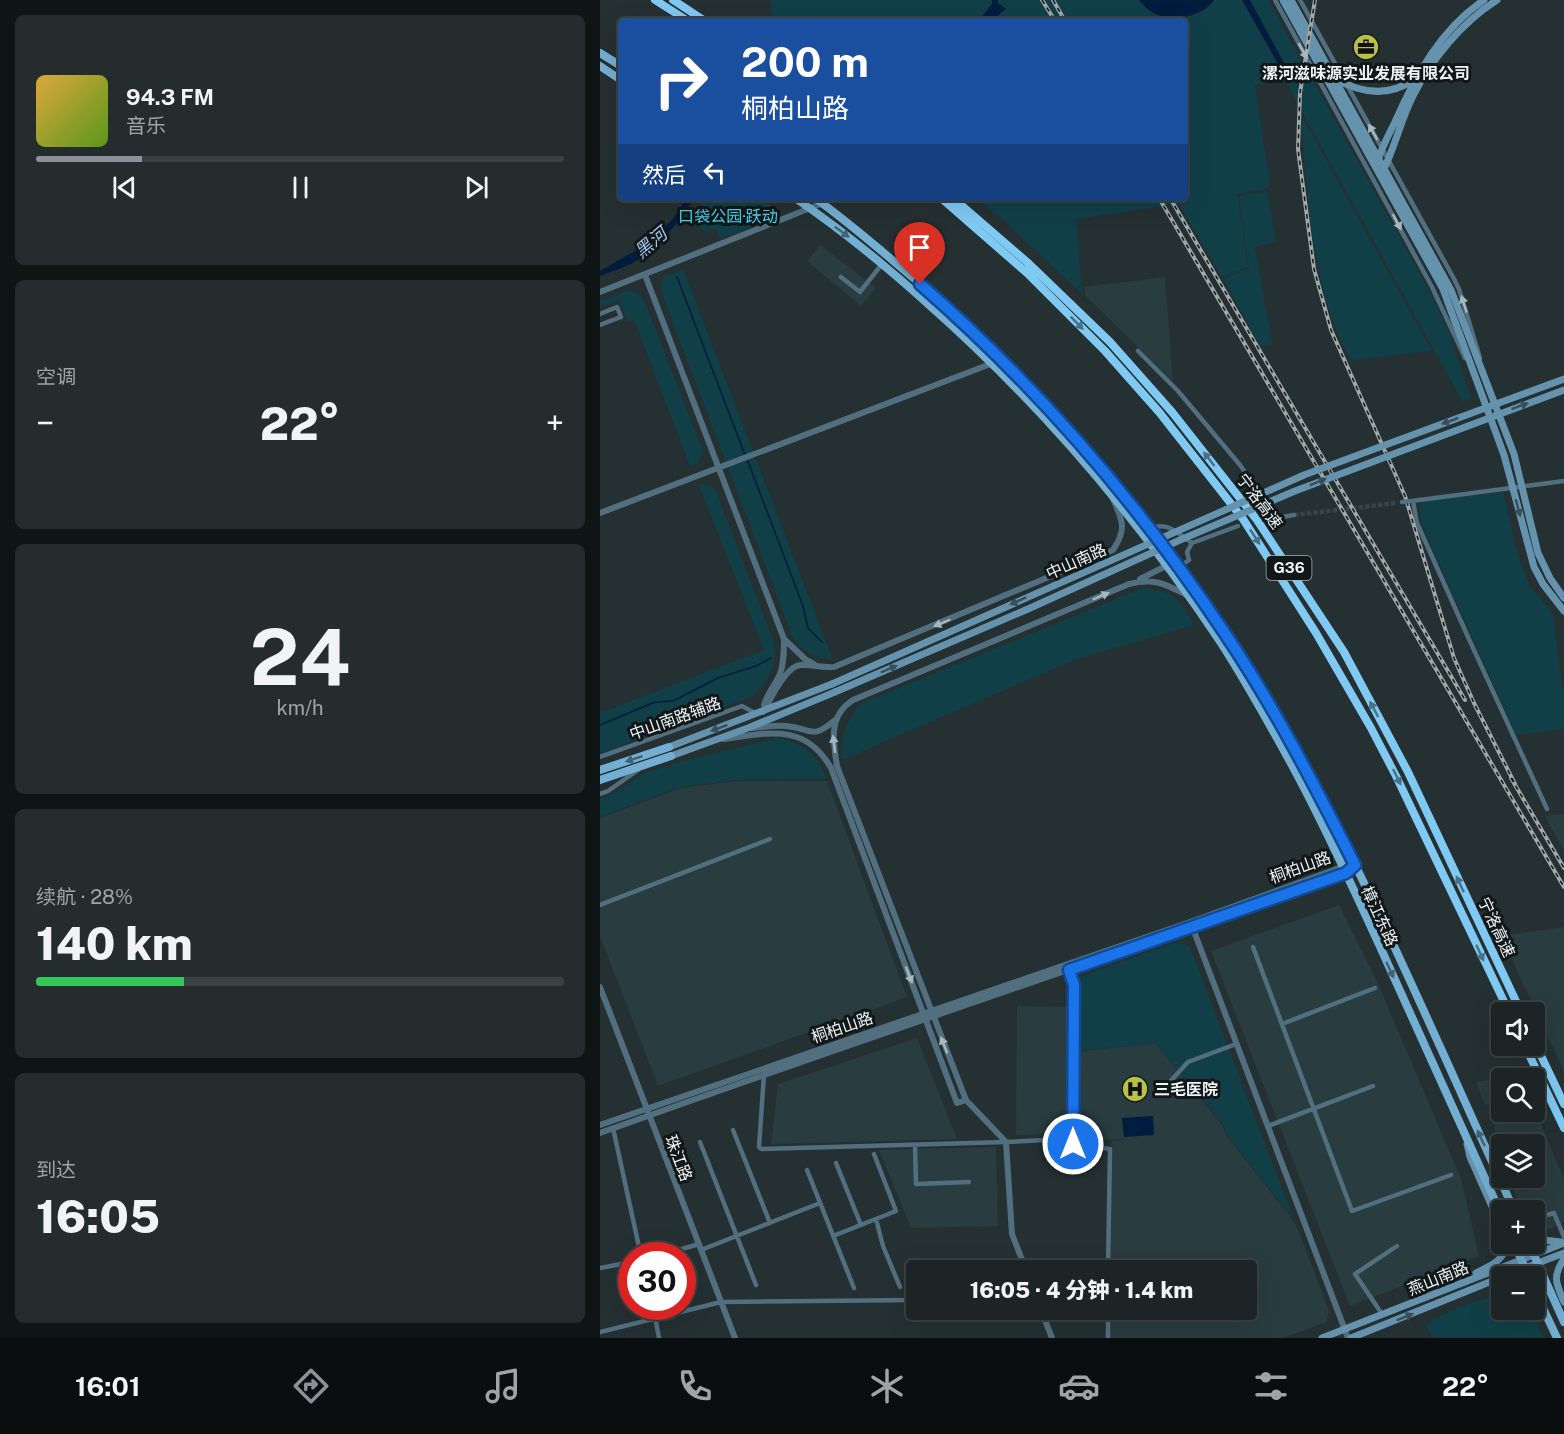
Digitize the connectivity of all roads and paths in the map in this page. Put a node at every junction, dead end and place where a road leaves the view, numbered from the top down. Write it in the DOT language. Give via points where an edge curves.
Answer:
graph roads {
  1 [pos="655,0"];
  2 [pos="673,0"];
  3 [pos="1275,0"];
  4 [pos="1283,0"];
  5 [pos="1292,0"];
  6 [pos="1300,0"];
  7 [pos="1484,0"];
  8 [pos="1497,0"];
  9 [pos="683,18"];
  10 [pos="700,18"];
  11 [pos="600,53"];
  12 [pos="618,64"];
  13 [pos="600,66"];
  14 [pos="1333,77"];
  15 [pos="618,78"];
  16 [pos="1415,79"];
  17 [pos="1346,84"];
  18 [pos="1382,149"];
  19 [pos="1378,158"];
  20 [pos="1388,159"];
  21 [pos="1377,171"];
  22 [pos="799,201"];
  23 [pos="819,201"];
  24 [pos="944,201"];
  25 [pos="956,201"];
  26 [pos="823,204"];
  27 [pos="811,209"];
  28 [pos="882,264"];
  29 [pos="645,275"];
  30 [pos="842,276"];
  31 [pos="600,292"];
  32 [pos="600,314"];
  33 [pos="600,325"];
  34 [pos="1138,351"];
  35 [pos="993,363"];
  36 [pos="1564,379"];
  37 [pos="1481,382"];
  38 [pos="1564,390"];
  39 [pos="717,468"];
  40 [pos="1564,481"];
  41 [pos="1522,487"];
  42 [pos="1513,489"];
  43 [pos="1110,493"];
  44 [pos="1412,501"];
  45 [pos="1399,502"];
  46 [pos="600,513"];
  47 [pos="1294,515"];
  48 [pos="1277,518"];
  49 [pos="1265,520"];
  50 [pos="1238,526"];
  51 [pos="1151,528"];
  52 [pos="1191,543"];
  53 [pos="1166,566"];
  54 [pos="1179,567"];
  55 [pos="1129,584"];
  56 [pos="1185,594"];
  57 [pos="1564,598"];
  58 [pos="1564,611"];
  59 [pos="784,639"];
  60 [pos="821,668"];
  61 [pos="760,713"];
  62 [pos="836,720"];
  63 [pos="748,728"];
  64 [pos="715,740"];
  65 [pos="670,751"];
  66 [pos="600,758"];
  67 [pos="645,765"];
  68 [pos="600,770"];
  69 [pos="600,780"];
  70 [pos="600,794"];
  71 [pos="1547,808"];
  72 [pos="770,839"];
  73 [pos="1355,865"];
  74 [pos="1344,870"];
  75 [pos="600,905"];
  76 [pos="1191,925"];
  77 [pos="1253,948"];
  78 [pos="1069,970"];
  79 [pos="600,987"];
  80 [pos="1375,988"];
  81 [pos="1504,1002"];
  82 [pos="1516,1002"];
  83 [pos="932,1014"];
  84 [pos="924,1016"];
  85 [pos="1282,1024"];
  86 [pos="1236,1044"];
  87 [pos="1530,1056"];
  88 [pos="1541,1056"];
  89 [pos="764,1074"];
  90 [pos="1167,1084"];
  91 [pos="1373,1086"];
  92 [pos="966,1100"];
  93 [pos="1564,1104"];
  94 [pos="1314,1109"];
  95 [pos="647,1112"];
  96 [pos="600,1125"];
  97 [pos="1268,1126"];
  98 [pos="613,1128"];
  99 [pos="1564,1128"];
  100 [pos="733,1130"];
  101 [pos="600,1133"];
  102 [pos="1466,1135"];
  103 [pos="700,1142"];
  104 [pos="1006,1142"];
  105 [pos="1073,1144"];
  106 [pos="915,1145"];
  107 [pos="874,1154"];
  108 [pos="836,1163"];
  109 [pos="807,1170"];
  110 [pos="1451,1175"];
  111 [pos="969,1182"];
  112 [pos="1495,1200"];
  113 [pos="1509,1200"];
  114 [pos="820,1203"];
  115 [pos="1491,1204"];
  116 [pos="1545,1216"];
  117 [pos="876,1219"];
  118 [pos="770,1223"];
  119 [pos="861,1225"];
  120 [pos="737,1236"];
  121 [pos="833,1236"];
  122 [pos="1564,1237"];
  123 [pos="1545,1240"];
  124 [pos="638,1242"];
  125 [pos="1564,1243"];
  126 [pos="1397,1246"];
  127 [pos="700,1247"];
  128 [pos="696,1248"];
  129 [pos="1545,1250"];
  130 [pos="1564,1253"];
  131 [pos="1504,1254"];
  132 [pos="1518,1254"];
  133 [pos="1533,1254"];
  134 [pos="1564,1259"];
  135 [pos="1022,1260"];
  136 [pos="1108,1260"];
  137 [pos="1521,1260"];
  138 [pos="1537,1263"];
  139 [pos="618,1265"];
  140 [pos="1524,1266"];
  141 [pos="1530,1266"];
  142 [pos="600,1268"];
  143 [pos="1491,1282"];
  144 [pos="756,1285"];
  145 [pos="1457,1285"];
  146 [pos="1491,1286"];
  147 [pos="900,1287"];
  148 [pos="854,1288"];
  149 [pos="1460,1295"];
  150 [pos="906,1300"];
  151 [pos="721,1302"];
  152 [pos="1564,1302"];
  153 [pos="696,1308"];
  154 [pos="1382,1314"];
  155 [pos="1545,1315"];
  156 [pos="651,1320"];
  157 [pos="655,1320"];
  158 [pos="1045,1320"];
  159 [pos="1108,1320"];
  160 [pos="1564,1322"];
  161 [pos="1345,1330"];
  162 [pos="600,1332"];
  163 [pos="660,1338"];
  164 [pos="735,1338"];
  165 [pos="1052,1338"];
  166 [pos="1107,1338"];
  167 [pos="1322,1338"];
  168 [pos="1350,1338"];
  169 [pos="1557,1338"];
  1 -- 9 [label="highway"];
  2 -- 10 [label="highway"];
  3 -- 21 [label="street, one-way"];
  4 -- 21 [label="main road"];
  5 -- 14 [label="main road"];
  6 -- 17 [label="street"];
  7 -- 16 [label="main road" via="1454,26"];
  8 -- 20 [label="main road" via="1455,37 1430,68 1413,97"];
  11 -- 12 [label="main road"];
  13 -- 15 [label="main road"];
  14 -- 17 [label="main road"];
  14 -- 19 [label="main road"];
  16 -- 17 [label="main road" via="1387,92"];
  16 -- 18 [label="main road"];
  18 -- 17 [label="street, one-way"];
  18 -- 19 [label="main road"];
  18 -- 20 [label="street"];
  19 -- 21 [label="main road"];
  20 -- 21 [label="main road"];
  37 -- 20 [label="street, one-way" via="1478,348 1459,289"];
  21 -- 37 [label="main road" via="1443,289"];
  22 -- 27 [label="main road, 樟江东路"];
  23 -- 26 [label="main road, 樟江东路"];
  24 -- 81 [label="highway, 宁洛高速 / G36, one-way" via="1027,273 1105,351 1244,519 1371,728"];
  82 -- 25 [label="highway, 宁洛高速 / G36, one-way" via="1408,772 1344,652 1257,520 1172,412 1110,342"];
  26 -- 27 [label="street"];
  26 -- 51 [label="main road, 樟江东路" via="858,230 998,355 1067,428"];
  27 -- 28 [label="main road, 樟江东路, one-way"];
  27 -- 29 [label="street"];
  28 -- 30 [label="street" via="860,292"];
  28 -- 35 [label="main road, 樟江东路"];
  29 -- 31 [label="street"];
  29 -- 39 [label="street"];
  32 -- 33 [label="street" via="617,308 621,317"];
  34 -- 48 [label="street" via="1178,391"];
  35 -- 39 [label="street"];
  35 -- 43 [label="main road, 樟江东路"];
  36 -- 61 [label="main road, 中山南路, one-way, bridge" via="1304,475"];
  37 -- 41 [label="main road" via="1514,454"];
  37 -- 42 [label="main road"];
  63 -- 38 [label="main road, 中山南路, one-way, bridge" via="1295,491"];
  39 -- 46 [label="street"];
  39 -- 59 [label="street"];
  40 -- 41 [label="street"];
  41 -- 42 [label="street"];
  41 -- 57 [label="main road" via="1538,553"];
  42 -- 44 [label="street"];
  42 -- 58 [label="main road, one-way" via="1534,567"];
  43 -- 53 [label="main road, 樟江东路"];
  43 -- 60 [label="street, one-way" via="1122,519 1122,536 1113,550 834,668"];
  44 -- 45 [label="street, bridge"];
  44 -- 71 [label="street" via="1422,533"];
  47 -- 48 [label="street"];
  48 -- 49 [label="street"];
  50 -- 52 [label="street"];
  51 -- 52 [label="street" via="1167,526"];
  51 -- 54 [label="main road, 樟江东路"];
  52 -- 54 [label="street" via="1186,552 1189,560"];
  53 -- 55 [label="street"];
  53 -- 56 [label="main road, 樟江东路"];
  54 -- 73 [label="main road, 樟江东路" via="1267,700"];
  55 -- 56 [label="street" via="1153,580"];
  62 -- 55 [label="street, one-way" via="853,700"];
  56 -- 74 [label="main road, 樟江东路" via="1221,644 1269,724"];
  59 -- 60 [label="street"];
  59 -- 61 [label="street" via="780,673"];
  60 -- 61 [label="street" via="790,668"];
  61 -- 65 [label="main road, 中山南路, one-way"];
  61 -- 66 [label="street, 中山南路辅路" via="742,706"];
  62 -- 63 [label="street" via="814,733 787,726"];
  83 -- 62 [label="street, one-way" via="837,766 832,730"];
  63 -- 64 [label="main road, 中山南路"];
  64 -- 65 [label="main road, 中山南路"];
  64 -- 84 [label="street, one-way" via="787,733 807,740 825,757"];
  65 -- 67 [label="main road, 中山南路"];
  65 -- 68 [label="main road, 中山南路, one-way"];
  67 -- 69 [label="main road, 中山南路"];
  67 -- 70 [label="street, 中山南路辅路"];
  72 -- 75 [label="street"];
  73 -- 74 [label="street, 桐柏山路"];
  113 -- 73 [label="main road, 樟江东路, one-way"];
  74 -- 76 [label="street, 桐柏山路"];
  74 -- 102 [label="main road, 樟江东路, one-way"];
  76 -- 78 [label="street, 桐柏山路"];
  76 -- 83 [label="street, 桐柏山路"];
  76 -- 86 [label="street"];
  77 -- 85 [label="street"];
  78 -- 83 [label="street, 桐柏山路"];
  78 -- 105 [label="street" via="1074,985"];
  79 -- 95 [label="street, 珠江路"];
  80 -- 85 [label="street"];
  83 -- 84 [label="street, 桐柏山路"];
  92 -- 83 [label="street, one-way"];
  84 -- 89 [label="street, 桐柏山路"];
  84 -- 92 [label="street" via="957,1103"];
  84 -- 95 [label="street, 桐柏山路"];
  85 -- 94 [label="street"];
  86 -- 90 [label="street" via="1188,1062"];
  86 -- 97 [label="street"];
  87 -- 99 [label="highway"];
  88 -- 93 [label="highway"];
  89 -- 95 [label="street, 桐柏山路"];
  89 -- 106 [label="street" via="761,1149"];
  91 -- 94 [label="street"];
  92 -- 104 [label="street"];
  94 -- 97 [label="street"];
  94 -- 110 [label="street" via="1352,1211"];
  95 -- 96 [label="street, 桐柏山路"];
  95 -- 98 [label="street, 桐柏山路"];
  95 -- 127 [label="street, 珠江路"];
  97 -- 161 [label="street"];
  98 -- 101 [label="street, 桐柏山路"];
  98 -- 124 [label="street"];
  100 -- 118 [label="street"];
  102 -- 112 [label="main road, 樟江东路"];
  102 -- 115 [label="main road" via="1470,1157"];
  103 -- 120 [label="street"];
  104 -- 105 [label="street" via="1065,1139"];
  104 -- 106 [label="street"];
  104 -- 135 [label="street" via="1012,1234"];
  105 -- 136 [label="street" via="1110,1149"];
  106 -- 111 [label="street" via="916,1184"];
  107 -- 117 [label="street" via="896,1211"];
  108 -- 119 [label="street"];
  109 -- 114 [label="street"];
  114 -- 118 [label="street"];
  114 -- 121 [label="street"];
  116 -- 122 [label="street" via="1554,1213"];
  117 -- 119 [label="street"];
  117 -- 147 [label="street"];
  118 -- 120 [label="street"];
  119 -- 121 [label="street"];
  120 -- 127 [label="street"];
  120 -- 144 [label="street"];
  121 -- 148 [label="street"];
  123 -- 125 [label="main road"];
  125 -- 129 [label="main road, 燕山南路"];
  126 -- 154 [label="street" via="1355,1274"];
  127 -- 128 [label="street"];
  127 -- 151 [label="street, 珠江路"];
  130 -- 138 [label="main road, 燕山南路"];
  131 -- 145 [label="main road"];
  132 -- 137 [label="main road"];
  133 -- 137 [label="main road, 燕山南路"];
  133 -- 138 [label="main road"];
  134 -- 152 [label="main road" via="1555,1282"];
  137 -- 140 [label="main road"];
  137 -- 145 [label="main road, 燕山南路"];
  138 -- 141 [label="main road, 燕山南路"];
  138 -- 160 [label="main road"];
  139 -- 142 [label="street"];
  143 -- 149 [label="main road, 燕山南路"];
  145 -- 154 [label="main road, 燕山南路"];
  146 -- 149 [label="main road"];
  168 -- 149 [label="main road, 燕山南路, one-way"];
  150 -- 151 [label="street"];
  151 -- 153 [label="street"];
  151 -- 164 [label="street, 珠江路"];
  154 -- 161 [label="main road, 燕山南路"];
  155 -- 169 [label="main road"];
  156 -- 162 [label="street"];
  157 -- 163 [label="street"];
  158 -- 165 [label="street"];
  159 -- 166 [label="street"];
  161 -- 167 [label="main road, 燕山南路"];
  161 -- 168 [label="street"];
}
